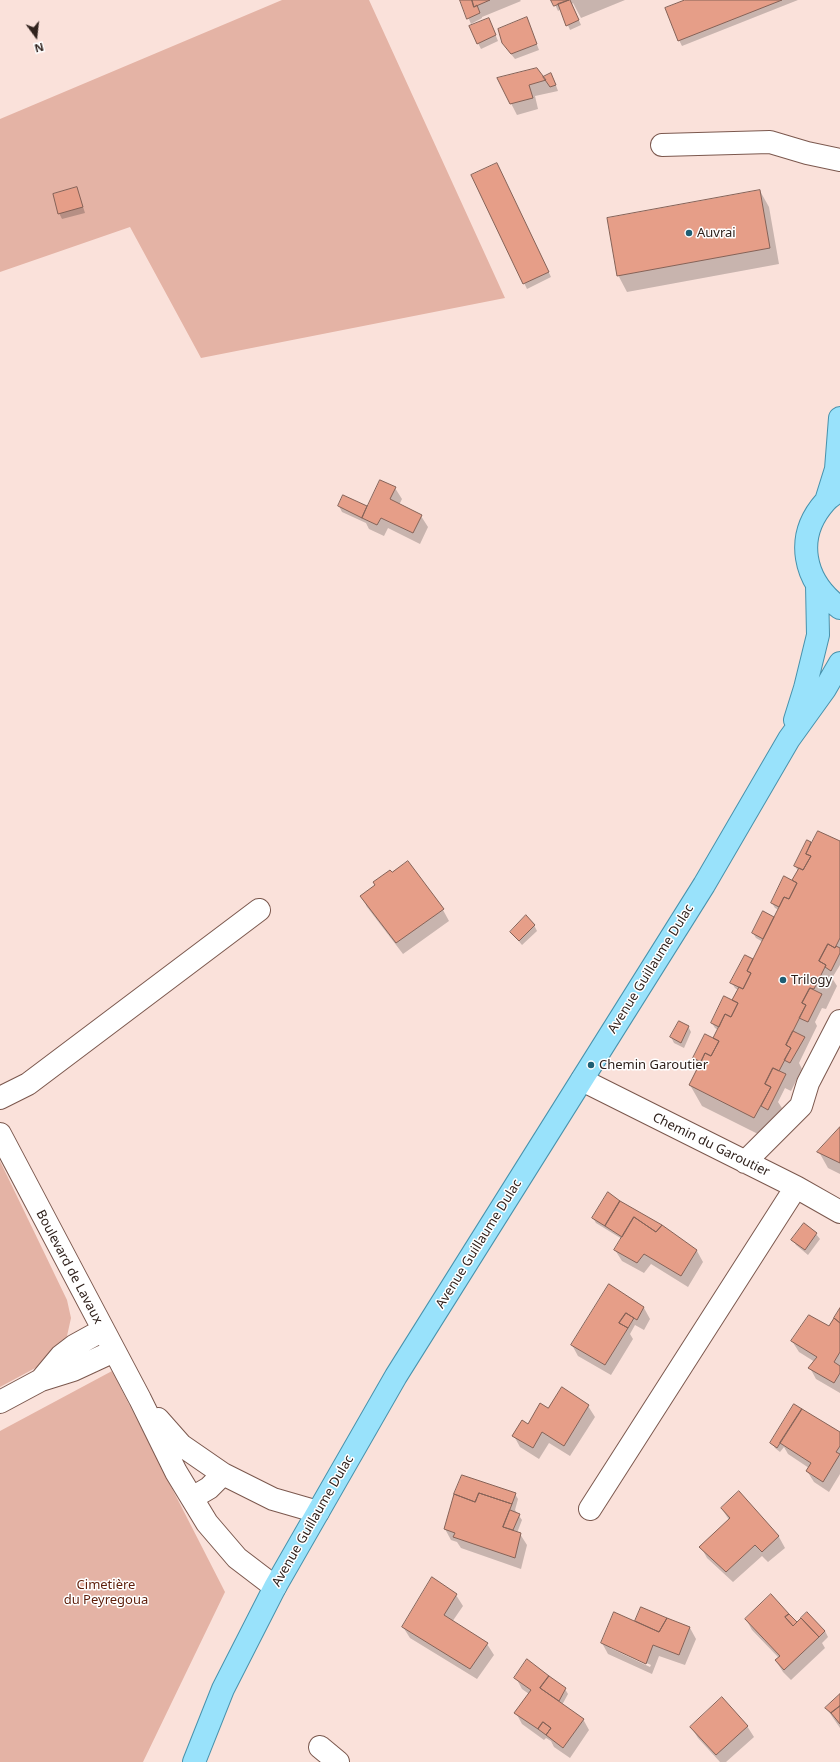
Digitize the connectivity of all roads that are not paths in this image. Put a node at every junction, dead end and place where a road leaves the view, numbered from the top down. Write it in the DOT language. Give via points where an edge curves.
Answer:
graph roads {
  1 [pos="662,145"];
  2 [pos="840,160"];
  3 [pos="840,418"];
  4 [pos="833,496"];
  5 [pos="817,586"];
  6 [pos="840,608"];
  7 [pos="840,663"];
  8 [pos="789,739"];
  9 [pos="259,910"];
  10 [pos="840,1021"];
  11 [pos="582,1080"];
  12 [pos="0,1098"];
  13 [pos="0,1134"];
  14 [pos="745,1162"];
  15 [pos="796,1187"];
  16 [pos="840,1212"];
  17 [pos="103,1330"];
  18 [pos="114,1351"];
  19 [pos="41,1380"];
  20 [pos="140,1399"];
  21 [pos="0,1402"];
  22 [pos="223,1474"];
  23 [pos="192,1498"];
  24 [pos="590,1508"];
  25 [pos="318,1512"];
  26 [pos="275,1587"];
  27 [pos="320,1747"];
  28 [pos="194,1762"];
  29 [pos="338,1762"];
  1 -- 2 [label="street" via="770,142"];
  3 -- 4 [label="main road"];
  4 -- 5 [label="main road" via="813,520 807,542 808,564"];
  5 -- 6 [label="main road" via="827,599"];
  5 -- 8 [label="main road" via="818,635"];
  7 -- 8 [label="main road" via="825,689"];
  8 -- 11 [label="main road, Avenue Guillaume Dulac" via="704,885"];
  9 -- 12 [label="street" via="28,1084"];
  10 -- 14 [label="street" via="808,1083 801,1106"];
  11 -- 14 [label="street, Chemin du Garoutier"];
  11 -- 25 [label="main road, Avenue Guillaume Dulac" via="396,1376"];
  13 -- 17 [label="street, Boulevard de Lavaux"];
  14 -- 15 [label="street, Chemin du Garoutier"];
  15 -- 16 [label="street, Chemin du Garoutier"];
  15 -- 24 [label="street"];
  17 -- 18 [label="street, Boulevard de Lavaux"];
  17 -- 19 [label="street" via="61,1356"];
  18 -- 19 [label="street" via="74,1370"];
  18 -- 20 [label="street, Boulevard de Lavaux"];
  19 -- 21 [label="street"];
  20 -- 22 [label="street, Boulevard de Lavaux" via="181,1445"];
  20 -- 23 [label="street, Boulevard de Lavaux" via="176,1472"];
  22 -- 23 [label="street" via="209,1488"];
  22 -- 25 [label="street, Boulevard de Lavaux" via="273,1499"];
  23 -- 26 [label="street, Boulevard de Lavaux" via="207,1523 237,1558"];
  25 -- 26 [label="main road, Avenue Guillaume Dulac"];
  26 -- 28 [label="main road, Avenue Guillaume Dulac" via="222,1689"];
  27 -- 29 [label="street"];
}
